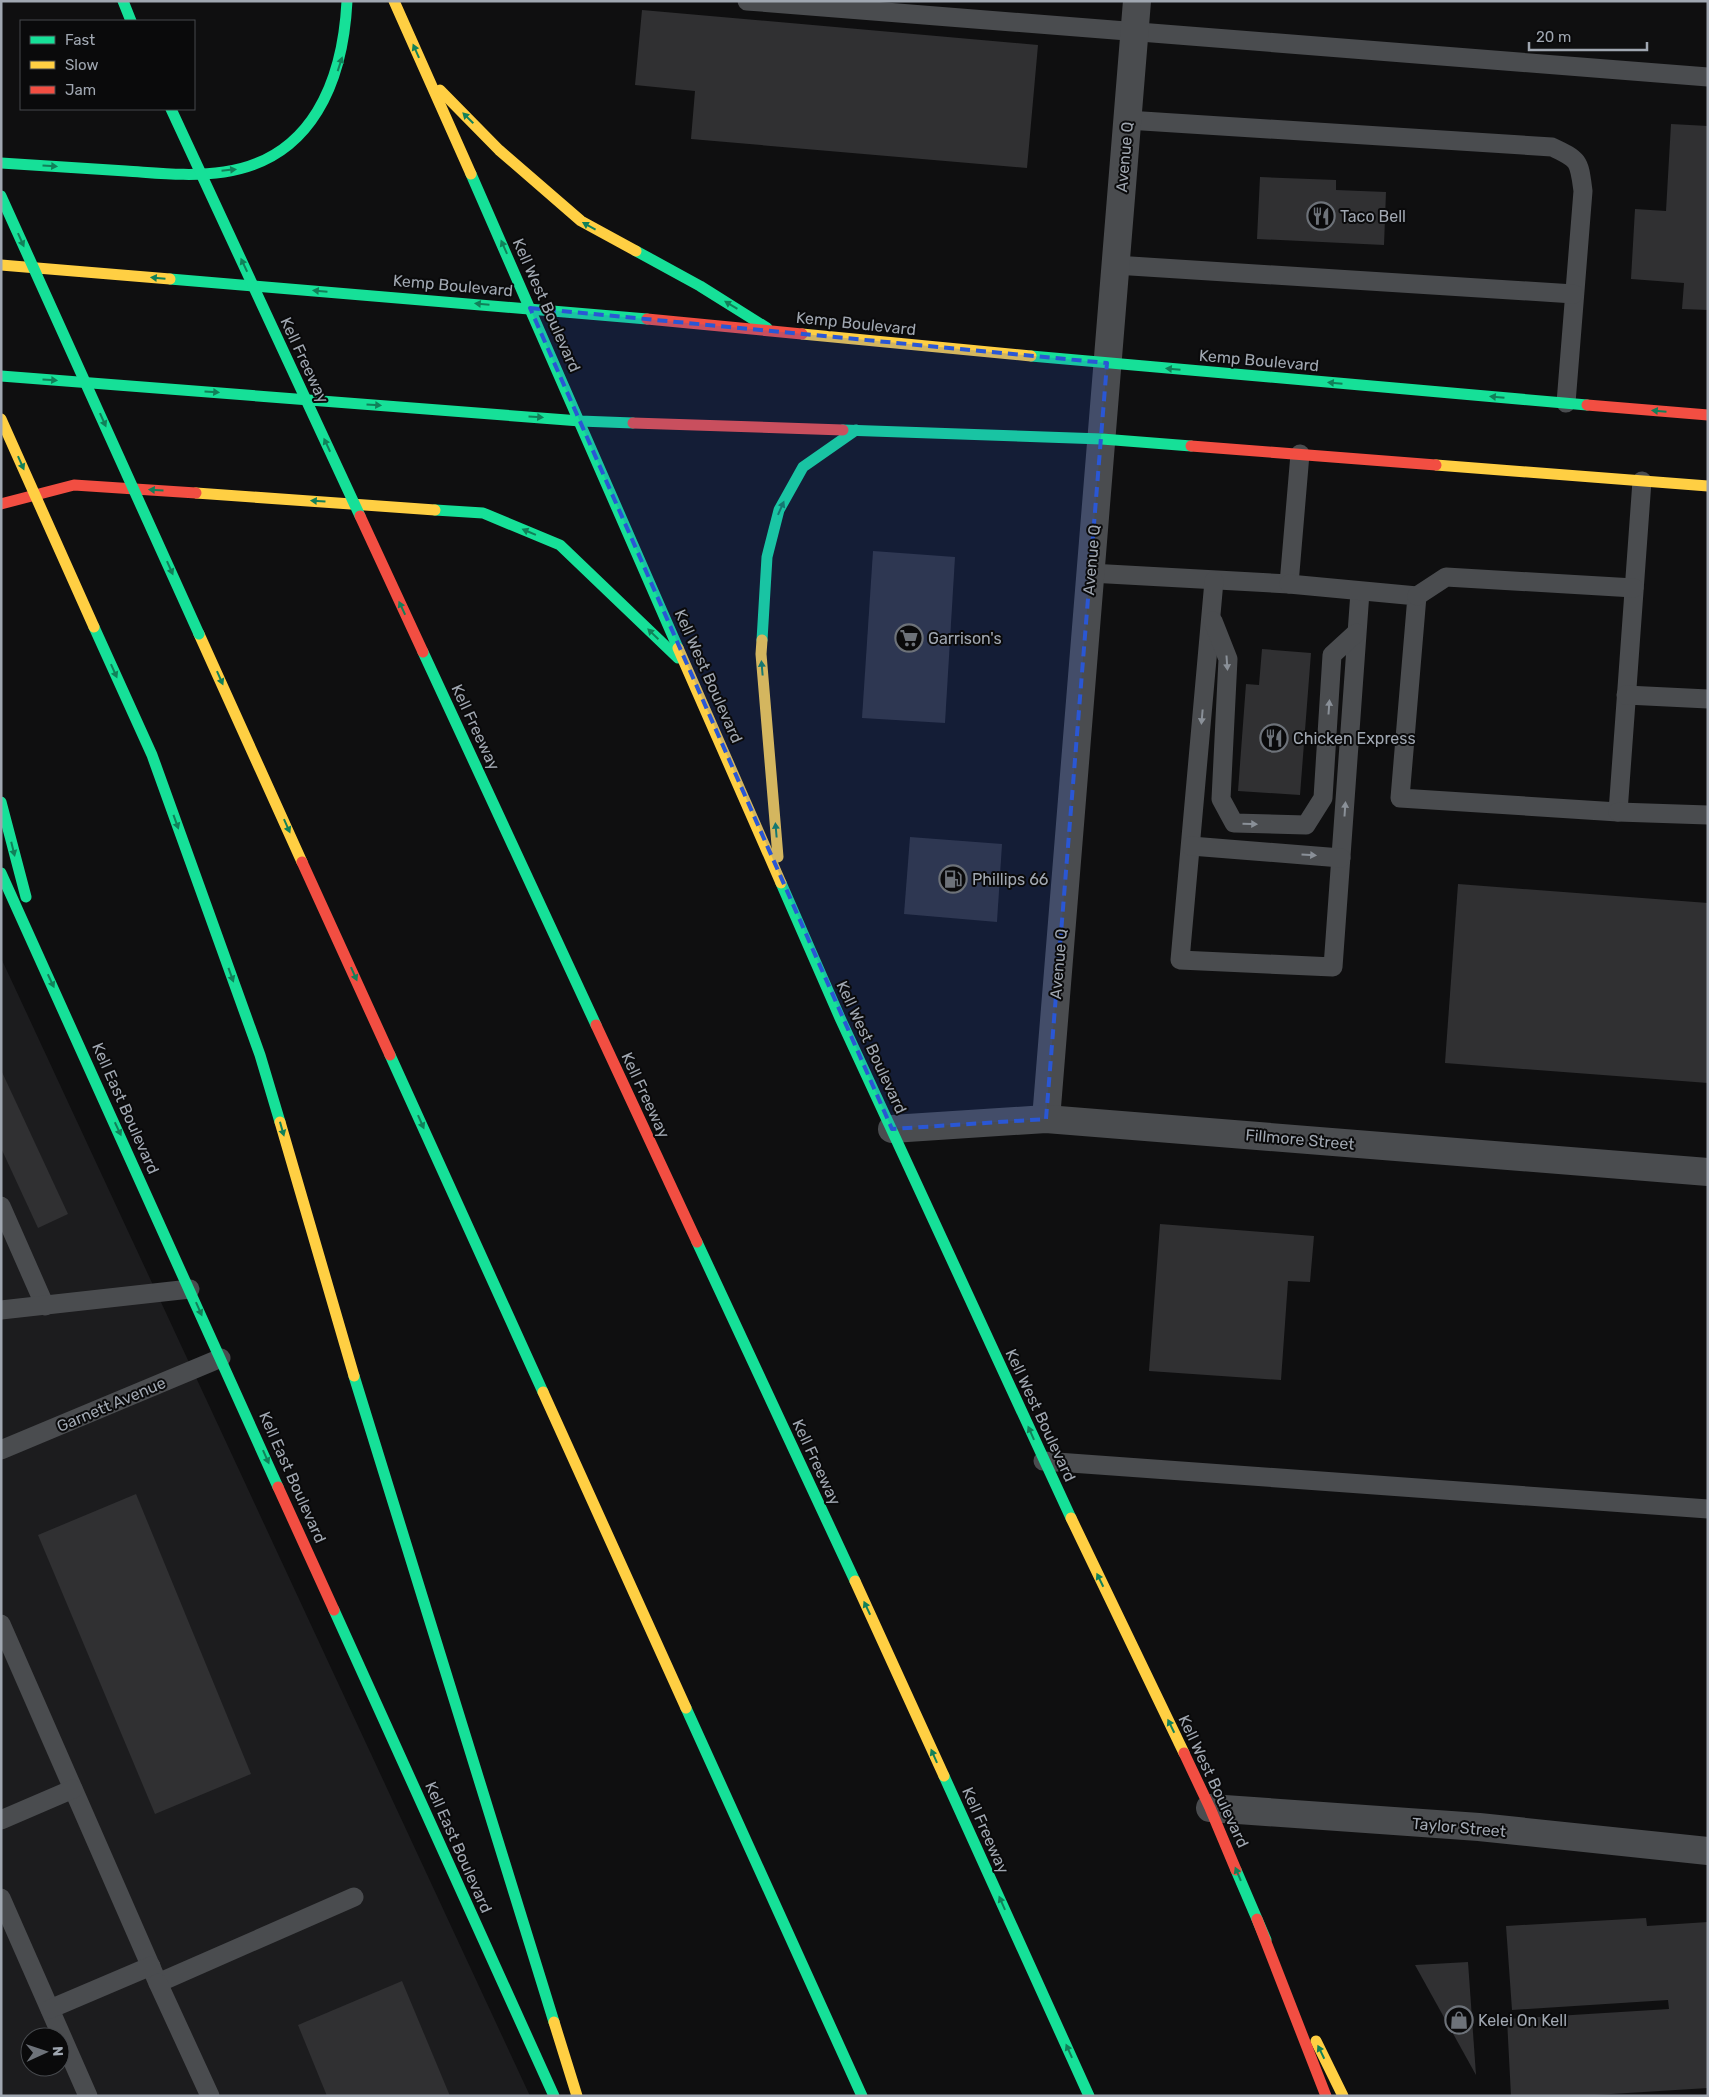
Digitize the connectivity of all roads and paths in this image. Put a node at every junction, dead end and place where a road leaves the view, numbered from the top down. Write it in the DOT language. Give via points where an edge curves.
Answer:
graph roads {
  1 [pos="123,1"];
  2 [pos="347,1"];
  3 [pos="394,1"];
  4 [pos="747,1"];
  5 [pos="1137,1"];
  6 [pos="131,20"];
  7 [pos="1135,31"];
  8 [pos="1708,77"];
  9 [pos="428,78"];
  10 [pos="171,110"];
  11 [pos="1127,120"];
  12 [pos="1,163"];
  13 [pos="1,196"];
  14 [pos="1,265"];
  15 [pos="1115,265"];
  16 [pos="1574,294"];
  17 [pos="530,308"];
  18 [pos="772,331"];
  19 [pos="1107,363"];
  20 [pos="1,376"];
  21 [pos="1566,403"];
  22 [pos="1708,415"];
  23 [pos="1,419"];
  24 [pos="580,421"];
  25 [pos="856,430"];
  26 [pos="1102,438"];
  27 [pos="1300,454"];
  28 [pos="1642,481"];
  29 [pos="1708,486"];
  30 [pos="1,504"];
  31 [pos="1090,573"];
  32 [pos="1214,581"];
  33 [pos="1289,584"];
  34 [pos="1634,588"];
  35 [pos="1360,592"];
  36 [pos="1417,596"];
  37 [pos="1212,617"];
  38 [pos="1356,633"];
  39 [pos="688,668"];
  40 [pos="1626,695"];
  41 [pos="1708,699"];
  42 [pos="1,802"];
  43 [pos="1618,812"];
  44 [pos="1708,815"];
  45 [pos="1190,846"];
  46 [pos="1342,858"];
  47 [pos="1,873"];
  48 [pos="780,879"];
  49 [pos="43,964"];
  50 [pos="1046,1119"];
  51 [pos="892,1130"];
  52 [pos="1708,1172"];
  53 [pos="1,1206"];
  54 [pos="190,1289"];
  55 [pos="45,1306"];
  56 [pos="1,1310"];
  57 [pos="221,1358"];
  58 [pos="1,1450"];
  59 [pos="1043,1461"];
  60 [pos="1708,1509"];
  61 [pos="1,1624"];
  62 [pos="73,1789"];
  63 [pos="1210,1808"];
  64 [pos="1,1820"];
  65 [pos="1708,1851"];
  66 [pos="354,1897"];
  67 [pos="1,1898"];
  68 [pos="1256,1920"];
  69 [pos="155,1974"];
  70 [pos="50,2009"];
  71 [pos="88,2096"];
  72 [pos="210,2096"];
  73 [pos="554,2096"];
  74 [pos="577,2096"];
  75 [pos="862,2096"];
  76 [pos="1089,2096"];
  77 [pos="1326,2096"];
  78 [pos="1343,2096"];
  1 -- 6 [label="main road"];
  12 -- 2 [label="main road, one-way" via="185,175 239,169 271,156 294,139 316,116 332,88 342,56"];
  9 -- 3 [label="main road, Kell West Boulevard, one-way"];
  4 -- 7 [label="lane"];
  5 -- 7 [label="street, Avenue Q"];
  7 -- 8 [label="lane"];
  7 -- 11 [label="street, Avenue Q"];
  17 -- 9 [label="main road, Kell West Boulevard, one-way"];
  18 -- 9 [label="main road, one-way" via="700,286 581,221 500,150"];
  76 -- 10 [label="main road, Kell Freeway, one-way, bridge" via="868,1611"];
  11 -- 15 [label="street, Avenue Q"];
  11 -- 16 [label="lane" via="1552,147 1579,164 1582,182"];
  13 -- 75 [label="main road, one-way, bridge"];
  17 -- 14 [label="main road, Kemp Boulevard, one-way"];
  15 -- 16 [label="lane"];
  15 -- 19 [label="street, Avenue Q"];
  16 -- 21 [label="lane"];
  17 -- 18 [label="main road, Kemp Boulevard"];
  17 -- 24 [label="main road, Kell West Boulevard"];
  18 -- 19 [label="main road, Kemp Boulevard"];
  21 -- 19 [label="main road, Kemp Boulevard, one-way"];
  19 -- 26 [label="street, Avenue Q"];
  20 -- 24 [label="main road, one-way"];
  22 -- 21 [label="main road, Kemp Boulevard, one-way"];
  23 -- 74 [label="main road, one-way, bridge" via="152,755 260,1055 359,1392"];
  24 -- 25 [label="main road"];
  24 -- 39 [label="main road, Kell West Boulevard"];
  25 -- 26 [label="main road"];
  48 -- 25 [label="main road, one-way" via="761,654 767,557 779,510 803,467"];
  26 -- 27 [label="main road"];
  26 -- 31 [label="street, Avenue Q"];
  27 -- 28 [label="main road"];
  27 -- 33 [label="lane"];
  28 -- 29 [label="main road"];
  28 -- 34 [label="lane"];
  39 -- 30 [label="main road, one-way" via="560,545 483,513 74,485"];
  31 -- 32 [label="lane"];
  31 -- 50 [label="street, Avenue Q"];
  32 -- 33 [label="lane"];
  32 -- 37 [label="lane"];
  33 -- 35 [label="lane"];
  34 -- 36 [label="lane" via="1446,577"];
  34 -- 40 [label="lane"];
  35 -- 36 [label="lane"];
  35 -- 38 [label="lane"];
  36 -- 43 [label="lane" via="1400,798"];
  37 -- 38 [label="lane, one-way" via="1228,659 1221,799 1234,823 1306,825 1323,798 1332,655"];
  37 -- 45 [label="lane, one-way"];
  46 -- 38 [label="lane, one-way"];
  39 -- 48 [label="main road, Kell West Boulevard"];
  40 -- 41 [label="lane"];
  40 -- 43 [label="lane"];
  42 -- 49 [label="main road, one-way"];
  43 -- 44 [label="lane"];
  45 -- 46 [label="lane, one-way"];
  45 -- 46 [label="lane" via="1180,960 1333,967"];
  47 -- 49 [label="main road, Kell East Boulevard"];
  48 -- 51 [label="main road, Kell West Boulevard"];
  49 -- 54 [label="main road, Kell East Boulevard, one-way"];
  50 -- 51 [label="street, Fillmore Street"];
  50 -- 52 [label="street, Fillmore Street"];
  59 -- 51 [label="main road, Kell West Boulevard, one-way"];
  53 -- 55 [label="lane"];
  54 -- 55 [label="lane"];
  54 -- 57 [label="main road, Kell East Boulevard, one-way"];
  55 -- 56 [label="lane"];
  57 -- 58 [label="lane, Garnett Avenue"];
  57 -- 73 [label="main road, Kell East Boulevard, one-way"];
  59 -- 60 [label="lane"];
  63 -- 59 [label="main road, Kell West Boulevard, one-way"];
  61 -- 62 [label="lane"];
  62 -- 64 [label="lane"];
  62 -- 69 [label="lane"];
  63 -- 65 [label="street, Taylor Street" via="1480,1828"];
  68 -- 63 [label="main road, Kell West Boulevard, one-way"];
  66 -- 69 [label="lane"];
  67 -- 70 [label="lane"];
  68 -- 77 [label="main road"];
  78 -- 68 [label="main road, Kell West Boulevard, one-way"];
  69 -- 70 [label="lane"];
  69 -- 72 [label="lane"];
  70 -- 71 [label="lane"];
}
